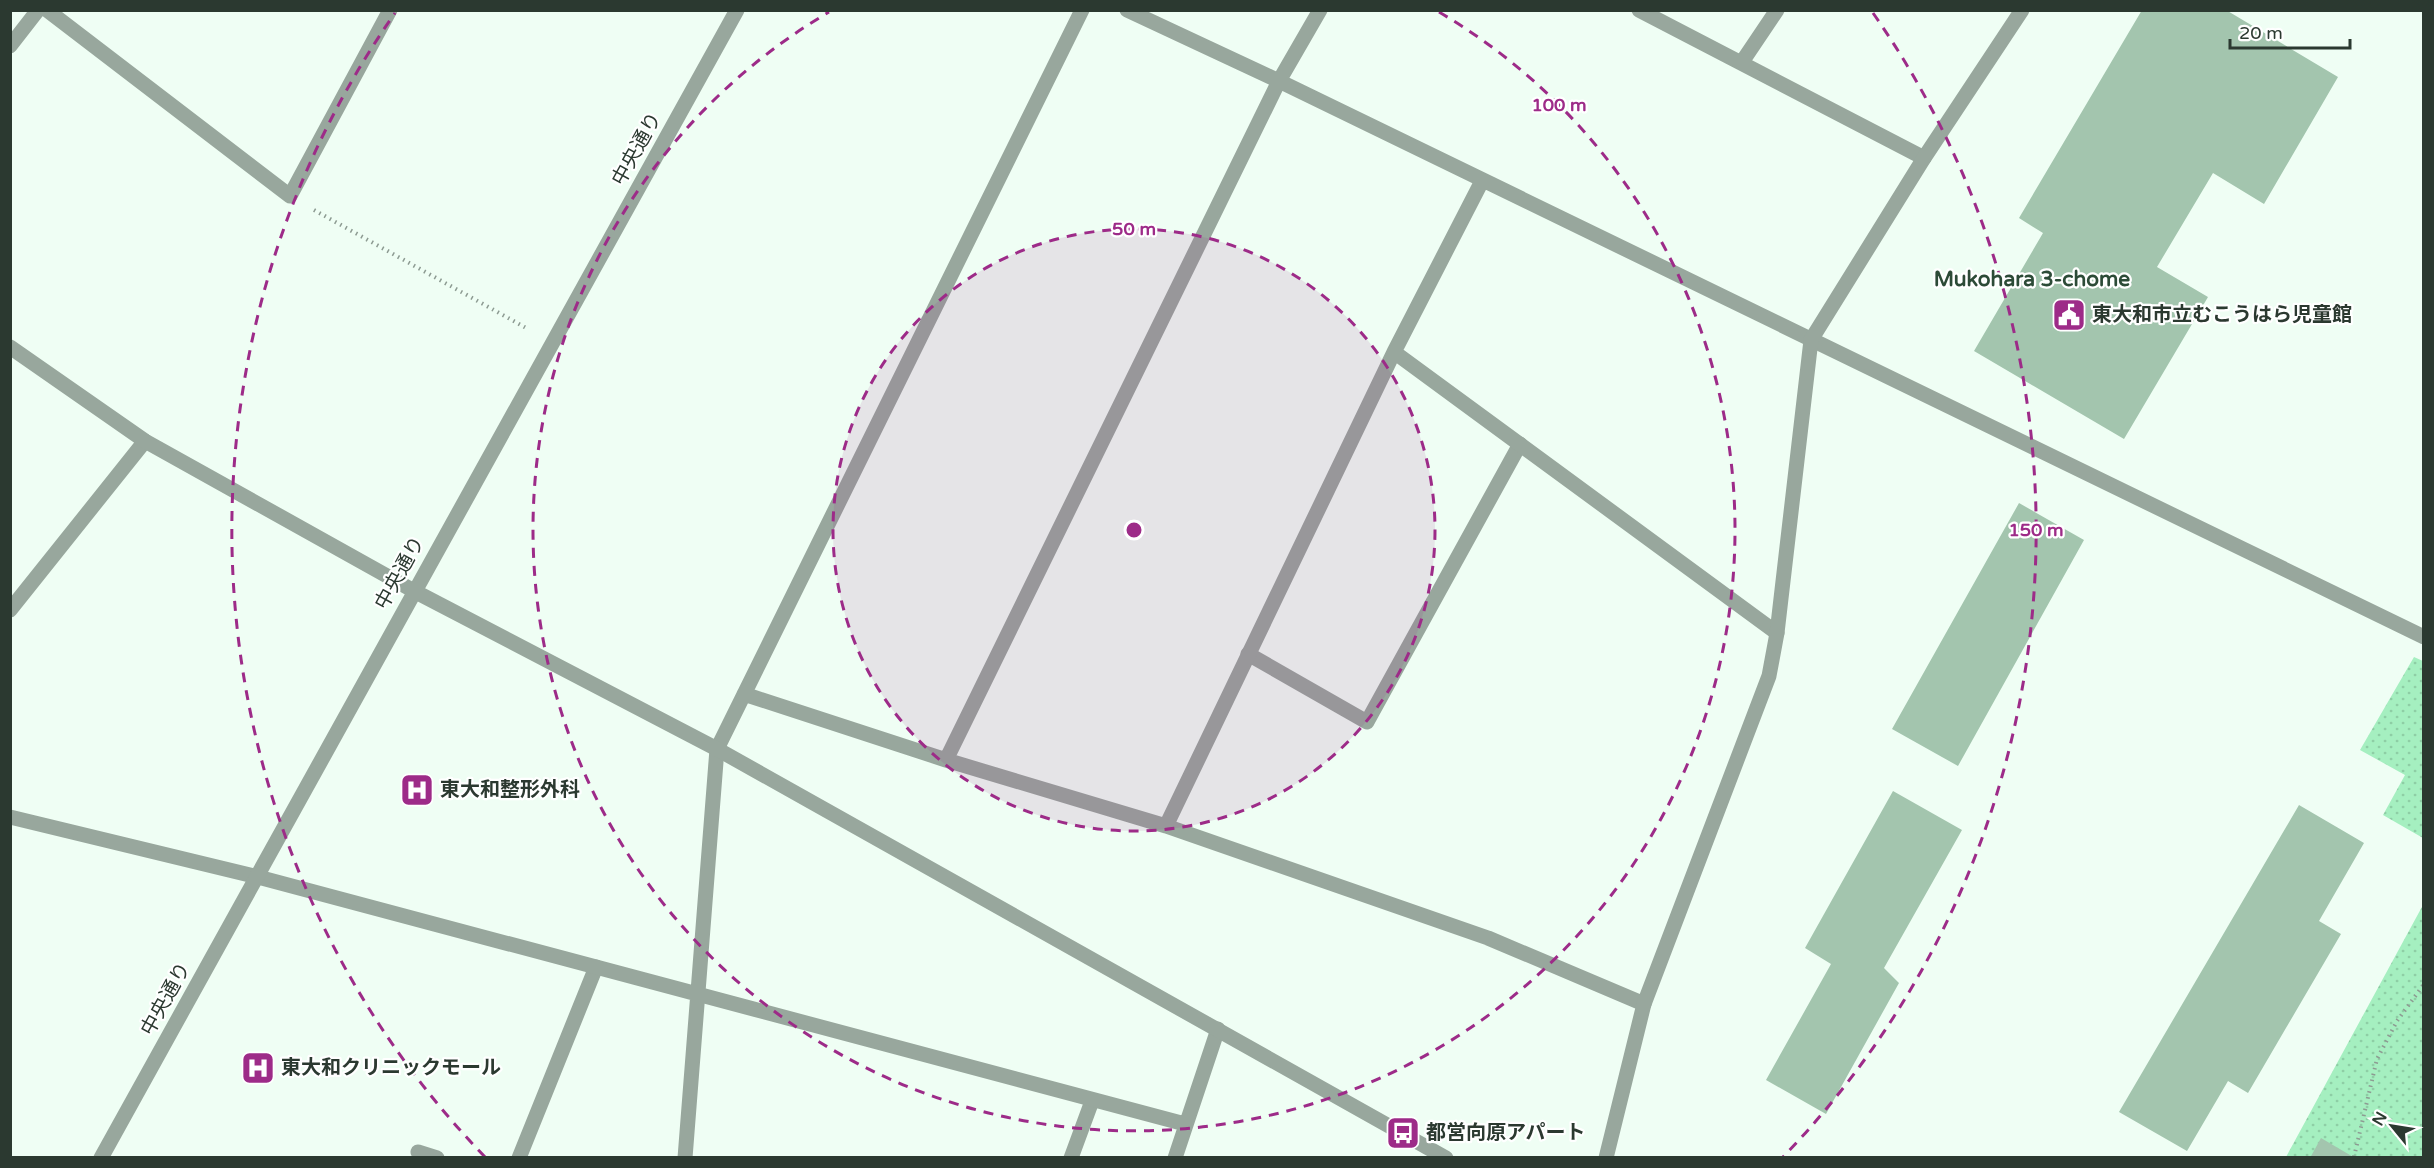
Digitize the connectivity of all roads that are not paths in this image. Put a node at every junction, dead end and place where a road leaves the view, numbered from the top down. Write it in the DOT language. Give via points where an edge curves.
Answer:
graph roads {
  1 [pos="38,10"];
  2 [pos="47,10"];
  3 [pos="390,10"];
  4 [pos="737,10"];
  5 [pos="1082,10"];
  6 [pos="1127,10"];
  7 [pos="1320,10"];
  8 [pos="1639,10"];
  9 [pos="1777,10"];
  10 [pos="2022,10"];
  11 [pos="10,46"];
  12 [pos="1742,62"];
  13 [pos="1279,81"];
  14 [pos="1924,158"];
  15 [pos="1482,181"];
  16 [pos="1811,340"];
  17 [pos="10,347"];
  18 [pos="1394,352"];
  19 [pos="145,441"];
  20 [pos="1520,444"];
  21 [pos="414,591"];
  22 [pos="10,610"];
  23 [pos="1777,633"];
  24 [pos="2424,637"];
  25 [pos="1248,654"];
  26 [pos="744,694"];
  27 [pos="717,749"];
  28 [pos="946,760"];
  29 [pos="10,817"];
  30 [pos="1166,826"];
  31 [pos="258,877"];
  32 [pos="596,968"];
  33 [pos="698,995"];
  34 [pos="1644,1005"];
  35 [pos="1218,1029"];
  36 [pos="1092,1101"];
  37 [pos="1185,1124"];
  38 [pos="418,1152"];
  39 [pos="101,1158"];
  40 [pos="437,1158"];
  41 [pos="519,1158"];
  42 [pos="685,1158"];
  43 [pos="1071,1158"];
  44 [pos="1175,1158"];
  45 [pos="1446,1158"];
  46 [pos="1606,1158"];
  1 -- 11 [label="street"];
  2 -- 3 [label="street" via="290,196"];
  4 -- 21 [label="street, 中央通り"];
  5 -- 26 [label="street"];
  6 -- 13 [label="street"];
  7 -- 13 [label="street"];
  8 -- 12 [label="street"];
  9 -- 12 [label="street"];
  10 -- 14 [label="street"];
  12 -- 14 [label="street"];
  13 -- 15 [label="street"];
  13 -- 28 [label="street"];
  14 -- 16 [label="street"];
  15 -- 16 [label="street"];
  15 -- 18 [label="street"];
  16 -- 23 [label="street"];
  16 -- 24 [label="street"];
  17 -- 19 [label="street"];
  18 -- 20 [label="street"];
  18 -- 25 [label="street"];
  19 -- 21 [label="street"];
  19 -- 22 [label="street"];
  20 -- 23 [label="street"];
  20 -- 25 [label="street" via="1367,722"];
  21 -- 27 [label="street"];
  21 -- 31 [label="street, 中央通り"];
  23 -- 34 [label="street" via="1769,676"];
  25 -- 30 [label="street"];
  26 -- 27 [label="street"];
  26 -- 28 [label="street"];
  27 -- 33 [label="street"];
  27 -- 35 [label="street"];
  28 -- 30 [label="street"];
  29 -- 31 [label="street"];
  30 -- 34 [label="street" via="1488,938"];
  31 -- 32 [label="street"];
  31 -- 39 [label="street, 中央通り"];
  32 -- 33 [label="street"];
  32 -- 41 [label="street"];
  33 -- 36 [label="street"];
  33 -- 42 [label="street"];
  34 -- 46 [label="street"];
  35 -- 37 [label="street"];
  35 -- 45 [label="street"];
  36 -- 37 [label="street"];
  36 -- 43 [label="street"];
  37 -- 44 [label="street"];
  38 -- 40 [label="street"];
}
